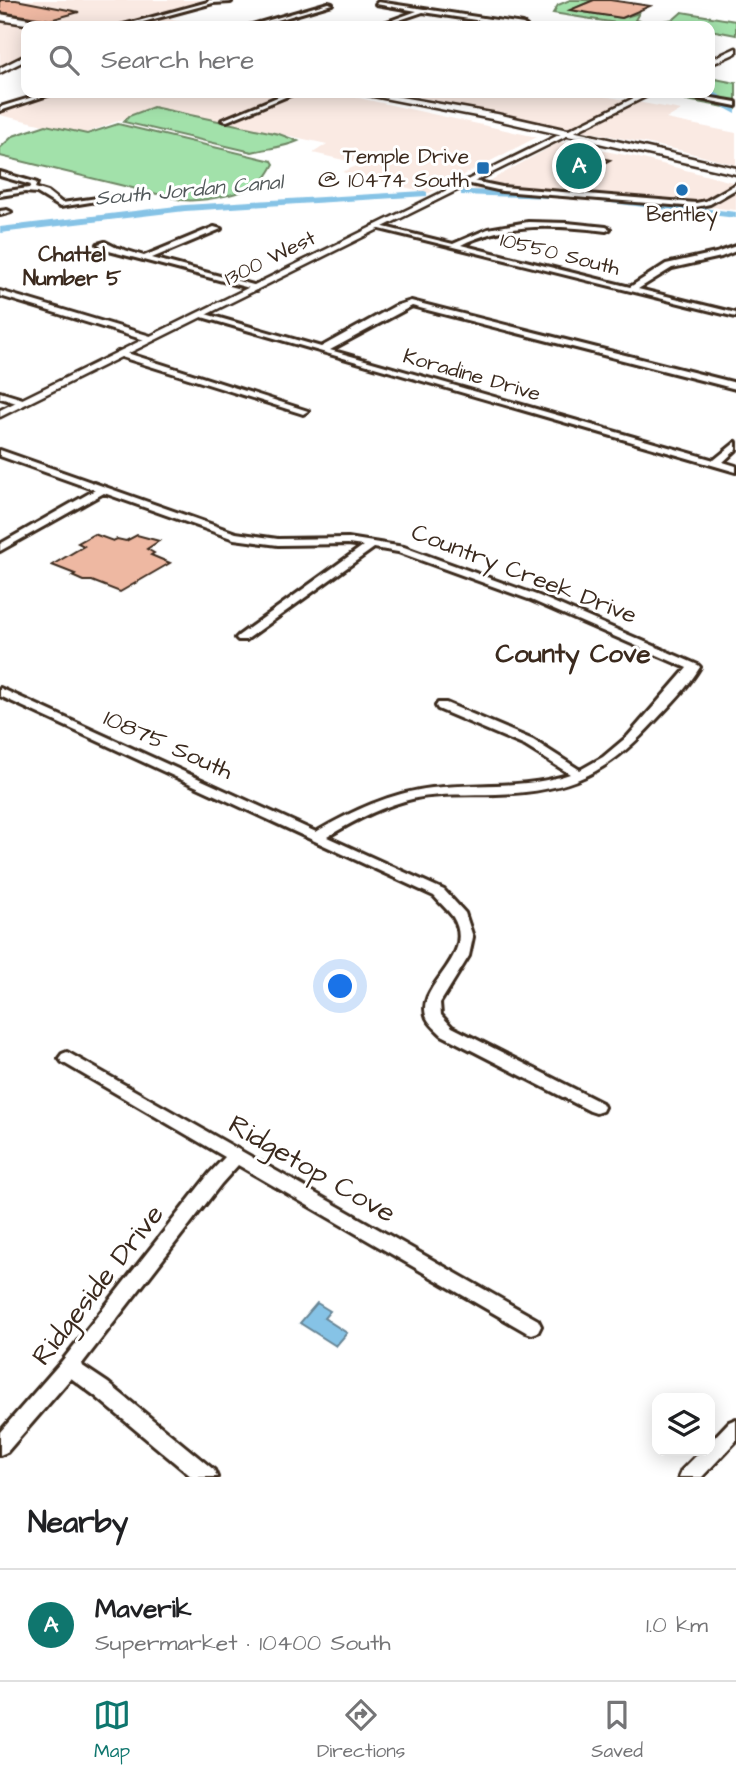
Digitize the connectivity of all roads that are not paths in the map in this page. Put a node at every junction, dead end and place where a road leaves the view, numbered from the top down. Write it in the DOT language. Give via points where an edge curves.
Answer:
graph roads {
  1 [pos="226,0"];
  2 [pos="212,2"];
  3 [pos="378,3"];
  4 [pos="330,4"];
  5 [pos="424,10"];
  6 [pos="0,19"];
  7 [pos="145,21"];
  8 [pos="270,21"];
  9 [pos="392,21"];
  10 [pos="493,21"];
  11 [pos="21,22"];
  12 [pos="21,24"];
  13 [pos="736,50"];
  14 [pos="715,58"];
  15 [pos="21,60"];
  16 [pos="0,71"];
  17 [pos="35,98"];
  18 [pos="280,98"];
  19 [pos="399,98"];
  20 [pos="638,98"];
  21 [pos="702,98"];
  22 [pos="736,104"];
  23 [pos="0,109"];
  24 [pos="225,120"];
  25 [pos="562,134"];
  26 [pos="736,171"];
  27 [pos="0,174"];
  28 [pos="736,178"];
  29 [pos="468,182"];
  30 [pos="736,186"];
  31 [pos="32,188"];
  32 [pos="0,194"];
  33 [pos="112,198"];
  34 [pos="60,205"];
  35 [pos="47,207"];
  36 [pos="376,228"];
  37 [pos="217,229"];
  38 [pos="606,229"];
  39 [pos="102,244"];
  40 [pos="454,246"];
  41 [pos="736,248"];
  42 [pos="145,258"];
  43 [pos="254,288"];
  44 [pos="630,289"];
  45 [pos="0,293"];
  46 [pos="411,303"];
  47 [pos="199,315"];
  48 [pos="736,315"];
  49 [pos="151,339"];
  50 [pos="323,350"];
  51 [pos="121,354"];
  52 [pos="736,386"];
  53 [pos="0,394"];
  54 [pos="23,402"];
  55 [pos="303,411"];
  56 [pos="0,414"];
  57 [pos="736,445"];
  58 [pos="0,453"];
  59 [pos="716,463"];
  60 [pos="736,469"];
  61 [pos="102,490"];
  62 [pos="373,544"];
  63 [pos="0,548"];
  64 [pos="242,638"];
  65 [pos="0,692"];
  66 [pos="442,706"];
  67 [pos="580,775"];
  68 [pos="319,836"];
  69 [pos="66,1058"];
  70 [pos="596,1107"];
  71 [pos="236,1156"];
  72 [pos="532,1326"];
  73 [pos="69,1367"];
  74 [pos="736,1428"];
  75 [pos="0,1446"];
  76 [pos="207,1477"];
  77 [pos="689,1477"];
  1 -- 2 [label="street" via="229,2"];
  2 -- 7 [label="street"];
  3 -- 5 [label="street"];
  4 -- 8 [label="street"];
  5 -- 9 [label="street"];
  5 -- 10 [label="street"];
  6 -- 11 [label="main road"];
  6 -- 12 [label="main road"];
  13 -- 14 [label="street"];
  15 -- 16 [label="street"];
  17 -- 23 [label="street"];
  18 -- 24 [label="street"];
  19 -- 25 [label="main road"];
  20 -- 25 [label="street, 1300 West"];
  21 -- 22 [label="street"];
  25 -- 26 [label="main road"];
  25 -- 28 [label="main road"];
  25 -- 29 [label="street, 1300 West"];
  27 -- 31 [label="street" via="35,184"];
  29 -- 30 [label="street" via="502,189 696,205"];
  29 -- 36 [label="street, 1300 West"];
  31 -- 32 [label="street"];
  31 -- 34 [label="street" via="47,192"];
  33 -- 34 [label="street"];
  34 -- 35 [label="street"];
  36 -- 40 [label="street, 10550 South"];
  36 -- 43 [label="street, 1300 West"];
  37 -- 42 [label="street"];
  38 -- 40 [label="street" via="517,225 482,232"];
  39 -- 42 [label="street"];
  40 -- 44 [label="street, 10550 South"];
  41 -- 44 [label="street" via="669,266"];
  42 -- 43 [label="street"];
  43 -- 47 [label="street, 1300 West"];
  44 -- 48 [label="street, 10550 South"];
  45 -- 49 [label="street"];
  46 -- 50 [label="street"];
  46 -- 52 [label="street"];
  47 -- 49 [label="street, 1300 West"];
  47 -- 50 [label="street, Koradine Drive"];
  49 -- 51 [label="street, 1300 West"];
  50 -- 59 [label="street, Koradine Drive"];
  51 -- 54 [label="street, 1300 West"];
  51 -- 55 [label="street"];
  53 -- 54 [label="street"];
  54 -- 56 [label="street, 1300 West"];
  57 -- 59 [label="street"];
  58 -- 61 [label="street, Country Creek Drive"];
  59 -- 60 [label="street, Koradine Drive"];
  61 -- 62 [label="street, Country Creek Drive" via="234,536"];
  61 -- 63 [label="street"];
  62 -- 64 [label="street"];
  62 -- 67 [label="street, Country Creek Drive" via="535,597 694,667 608,760"];
  65 -- 68 [label="street, 10875 South"];
  66 -- 67 [label="street" via="529,743"];
  67 -- 68 [label="street, Country Creek Drive" via="517,791 431,792 389,801"];
  68 -- 70 [label="street, 10875 South" via="423,884 453,905 465,932 465,946 457,967 432,1001 434,1020 447,1031"];
  69 -- 71 [label="street, Ridgetop Cove"];
  71 -- 72 [label="street, Ridgetop Cove"];
  71 -- 73 [label="street, Ridgeside Drive"];
  73 -- 75 [label="street, Ridgeside Drive"];
  73 -- 76 [label="street"];
  74 -- 77 [label="street"];
}
